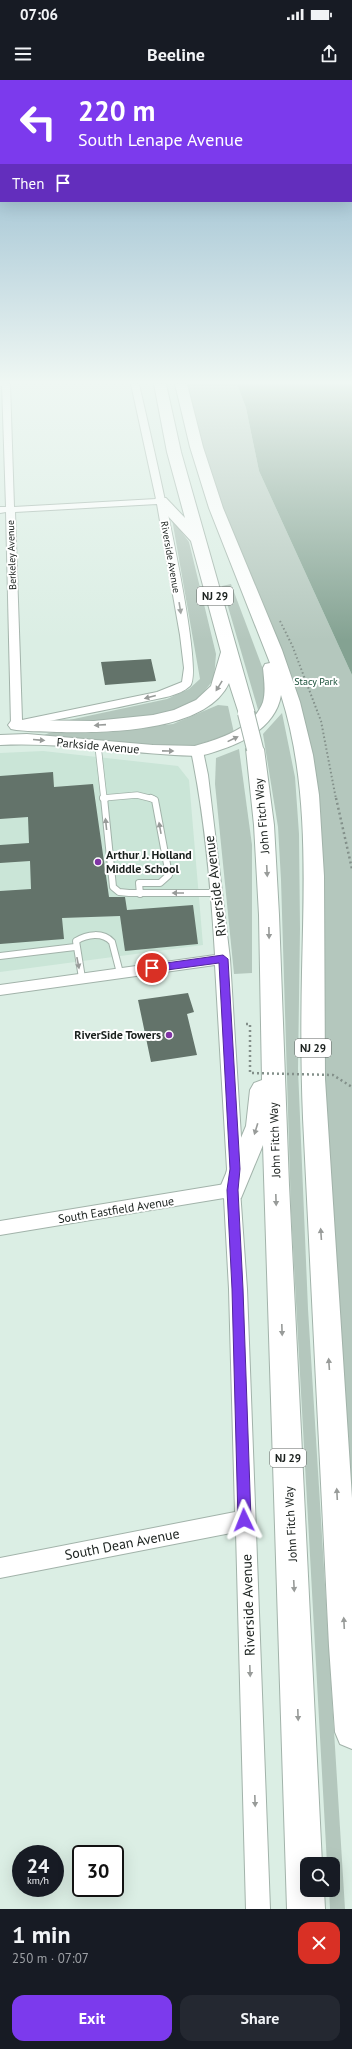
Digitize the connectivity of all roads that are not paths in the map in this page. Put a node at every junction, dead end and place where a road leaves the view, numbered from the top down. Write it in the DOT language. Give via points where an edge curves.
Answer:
graph roads {
  1 [pos="4,469"];
  2 [pos="154,469"];
  3 [pos="179,469"];
  4 [pos="203,469"];
  5 [pos="161,501"];
  6 [pos="5,510"];
  7 [pos="200,543"];
  8 [pos="256,606"];
  9 [pos="229,649"];
  10 [pos="186,683"];
  11 [pos="17,725"];
  12 [pos="0,727"];
  13 [pos="0,740"];
  14 [pos="98,746"];
  15 [pos="197,751"];
  16 [pos="103,798"];
  17 [pos="217,893"];
  18 [pos="140,894"];
  19 [pos="75,947"];
  20 [pos="0,956"];
  21 [pos="223,959"];
  22 [pos="120,973"];
  23 [pos="82,978"];
  24 [pos="0,990"];
  25 [pos="271,1007"];
  26 [pos="232,1190"];
  27 [pos="0,1228"];
  28 [pos="244,1520"];
  29 [pos="0,1568"];
  30 [pos="352,1732"];
  31 [pos="258,1909"];
  32 [pos="306,1909"];
  1 -- 6 [label="street, Berkeley Avenue"];
  2 -- 5 [label="street, Riverside Avenue"];
  3 -- 7 [label="highway, John Fitch Way / NJ 29"];
  4 -- 8 [label="highway, NJ 29"];
  5 -- 6 [label="street"];
  5 -- 7 [label="highway"];
  5 -- 10 [label="street, Riverside Avenue, one-way" via="187,650 190,677"];
  6 -- 11 [label="street, Berkeley Avenue"];
  7 -- 9 [label="highway, John Fitch Way / NJ 29"];
  15 -- 8 [label="highway, one-way" via="237,738 260,722 271,705 274,679"];
  30 -- 8 [label="highway, NJ 29, one-way" via="313,1075 313,898 309,793 297,719"];
  9 -- 11 [label="highway, one-way" via="218,689 204,702 181,714 142,722 102,725"];
  9 -- 25 [label="highway, John Fitch Way / NJ 29, one-way, bridge" via="255,749 264,825"];
  10 -- 11 [label="street, Parkside Avenue, one-way" via="169,692 127,703"];
  11 -- 12 [label="main road, Parkside Avenue"];
  13 -- 14 [label="main road, Parkside Avenue, one-way" via="27,739"];
  14 -- 15 [label="main road, Parkside Avenue, one-way"];
  14 -- 16 [label="lane"];
  15 -- 17 [label="street, Riverside Avenue"];
  18 -- 16 [label="lane, one-way" via="119,892 113,887"];
  18 -- 16 [label="lane, one-way" via="139,883 160,883 169,875 155,800 141,796"];
  17 -- 18 [label="lane, one-way"];
  17 -- 21 [label="street, Riverside Avenue"];
  19 -- 20 [label="lane"];
  19 -- 22 [label="lane" via="76,941 83,936 109,937 114,943"];
  19 -- 23 [label="lane, one-way"];
  21 -- 22 [label="street"];
  21 -- 26 [label="street, Riverside Avenue" via="235,1169"];
  22 -- 23 [label="street"];
  23 -- 24 [label="street"];
  25 -- 26 [label="highway, one-way" via="258,1126"];
  25 -- 32 [label="highway, John Fitch Way / NJ 29, one-way" via="276,1201"];
  26 -- 27 [label="street, South Eastfield Avenue"];
  26 -- 28 [label="street, Riverside Avenue" via="238,1289"];
  28 -- 29 [label="street, South Dean Avenue"];
  28 -- 31 [label="street, Riverside Avenue, one-way"];
}
